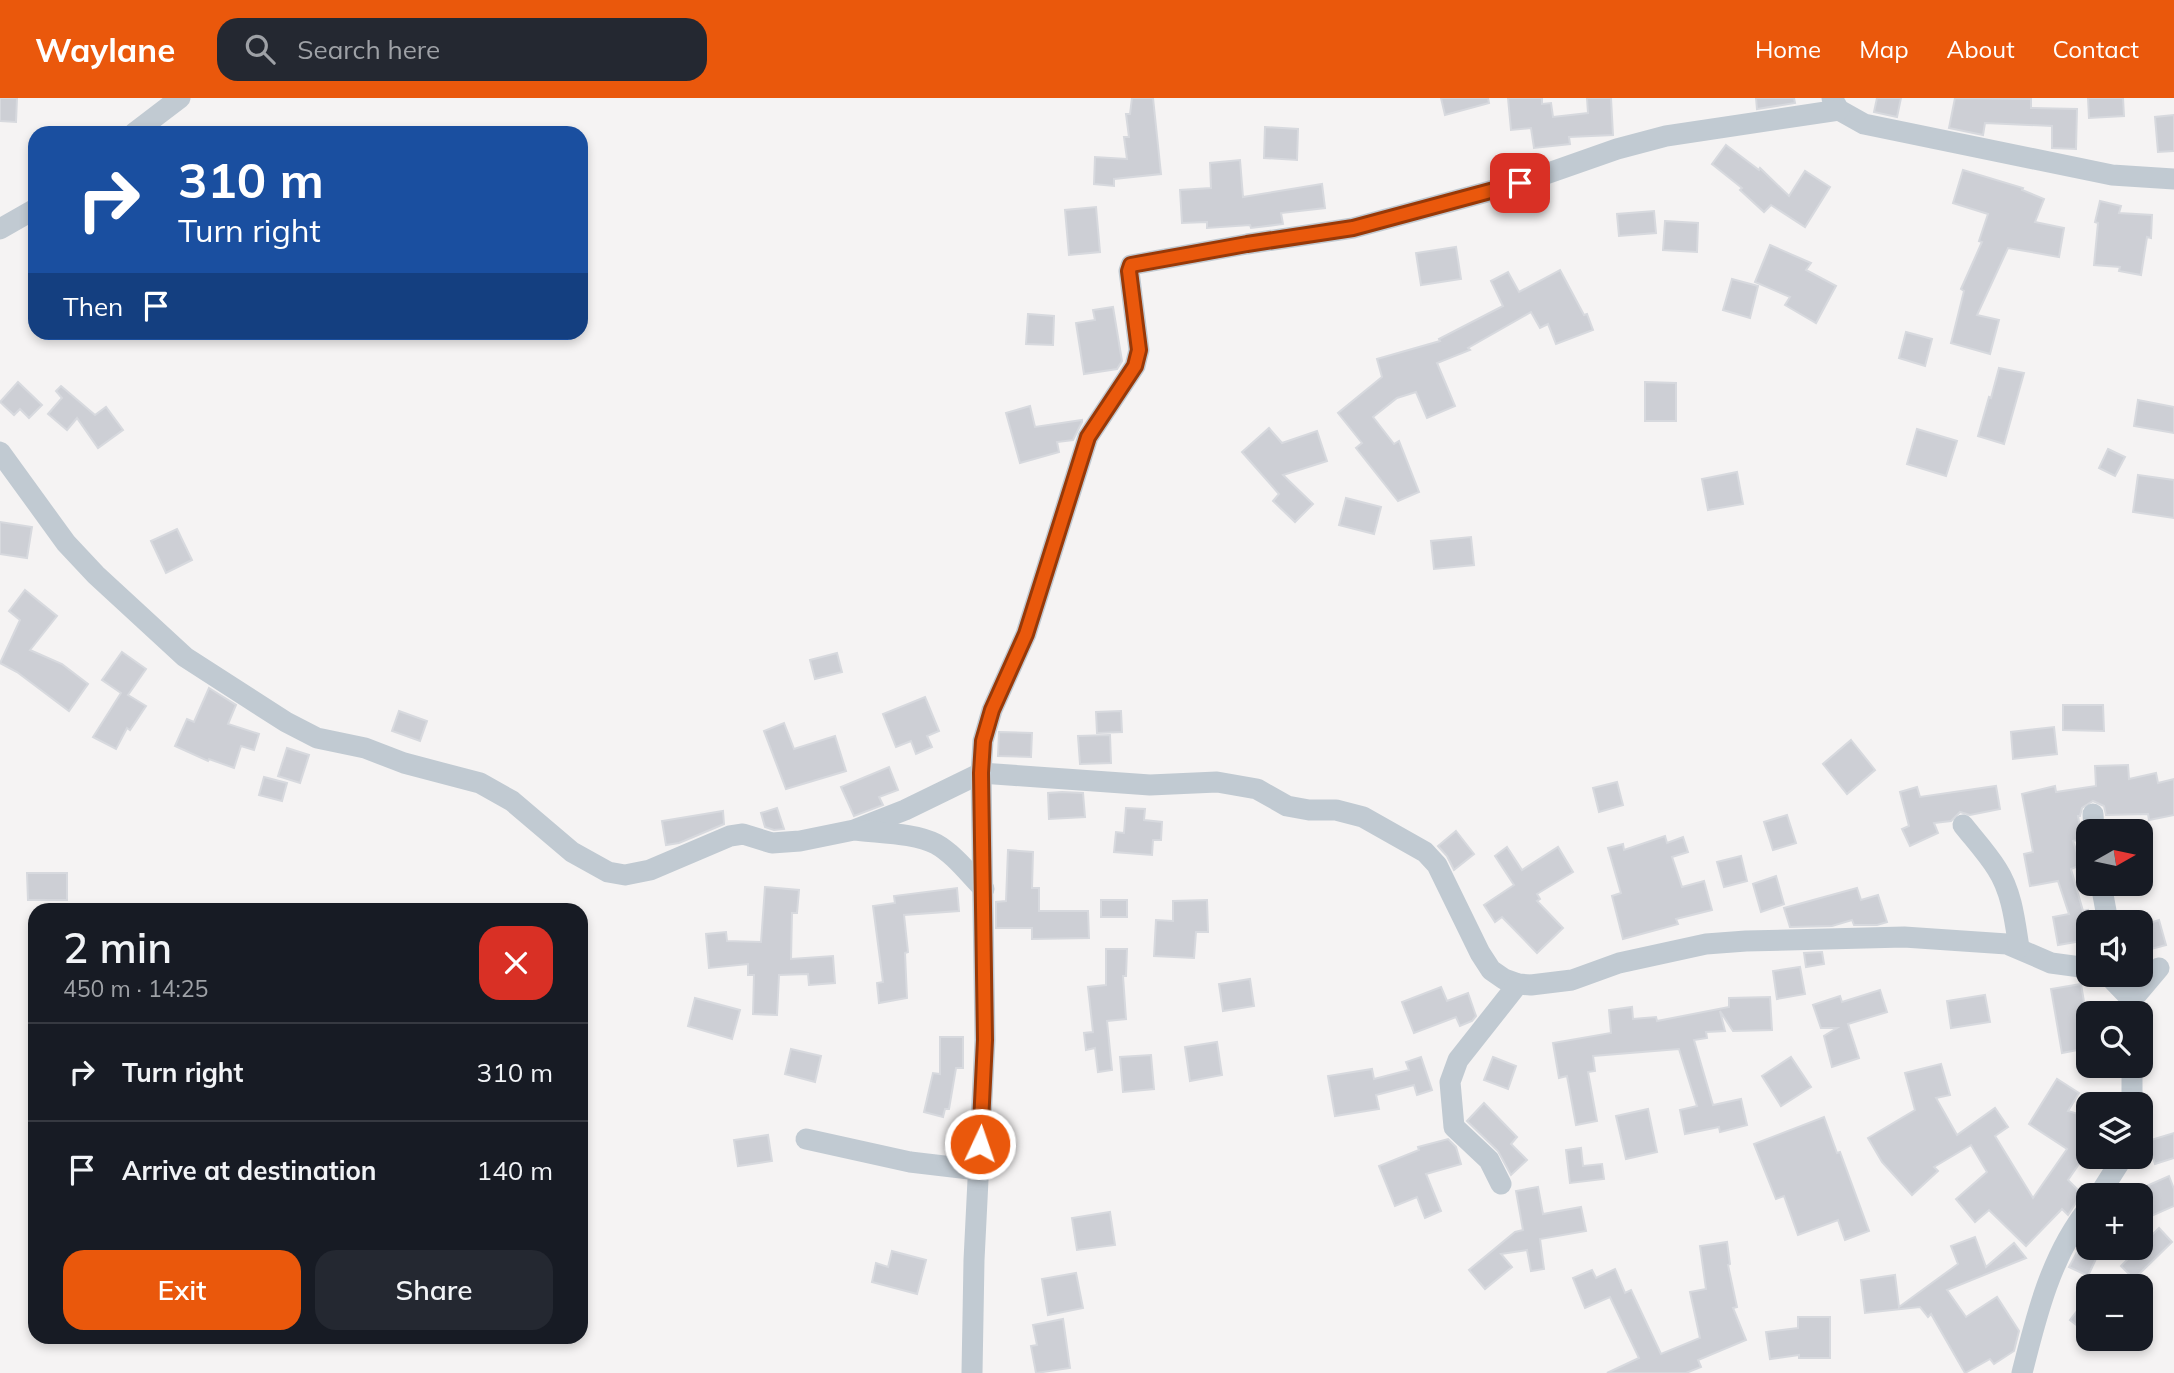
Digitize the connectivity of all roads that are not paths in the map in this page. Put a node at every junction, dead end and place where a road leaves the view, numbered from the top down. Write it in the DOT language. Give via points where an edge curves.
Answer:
graph roads {
  1 [pos="180,98"];
  2 [pos="1836,104"];
  3 [pos="143,126"];
  4 [pos="2174,179"];
  5 [pos="28,213"];
  6 [pos="0,229"];
  7 [pos="0,452"];
  8 [pos="981,773"];
  9 [pos="1963,825"];
  10 [pos="853,830"];
  11 [pos="984,889"];
  12 [pos="2019,948"];
  13 [pos="2076,966"];
  14 [pos="2158,968"];
  15 [pos="1518,984"];
  16 [pos="2136,1001"];
  17 [pos="806,1139"];
  18 [pos="978,1170"];
  19 [pos="1501,1184"];
  20 [pos="2076,1224"];
  21 [pos="972,1373"];
  22 [pos="2021,1373"];
  1 -- 3 [label="street"];
  2 -- 4 [label="street" via="1864,124 1902,133 2112,175"];
  2 -- 8 [label="street" via="1666,136 1520,183 1353,228 1131,265 1139,350 1135,366 1088,437 1026,634 992,710 983,741"];
  5 -- 6 [label="street"];
  7 -- 10 [label="street" via="66,543 184,657 317,738 480,783 512,801 572,852 608,872 625,875 650,870 730,836 743,834 772,843"];
  8 -- 10 [label="street"];
  8 -- 11 [label="street"];
  8 -- 15 [label="street" via="1150,785 1217,782 1257,789 1287,806 1363,817 1425,852 1437,865 1491,970"];
  9 -- 12 [label="street" via="2006,885"];
  10 -- 11 [label="street" via="935,843"];
  11 -- 18 [label="street" via="985,1040"];
  12 -- 13 [label="street" via="2051,963"];
  12 -- 15 [label="street" via="1904,937 1746,941 1706,944 1631,960 1572,980"];
  14 -- 16 [label="street"];
  15 -- 19 [label="street" via="1458,1060 1450,1082 1454,1127 1489,1160"];
  17 -- 18 [label="street" via="910,1162"];
  18 -- 21 [label="street"];
  20 -- 22 [label="street" via="2054,1265"];
}
